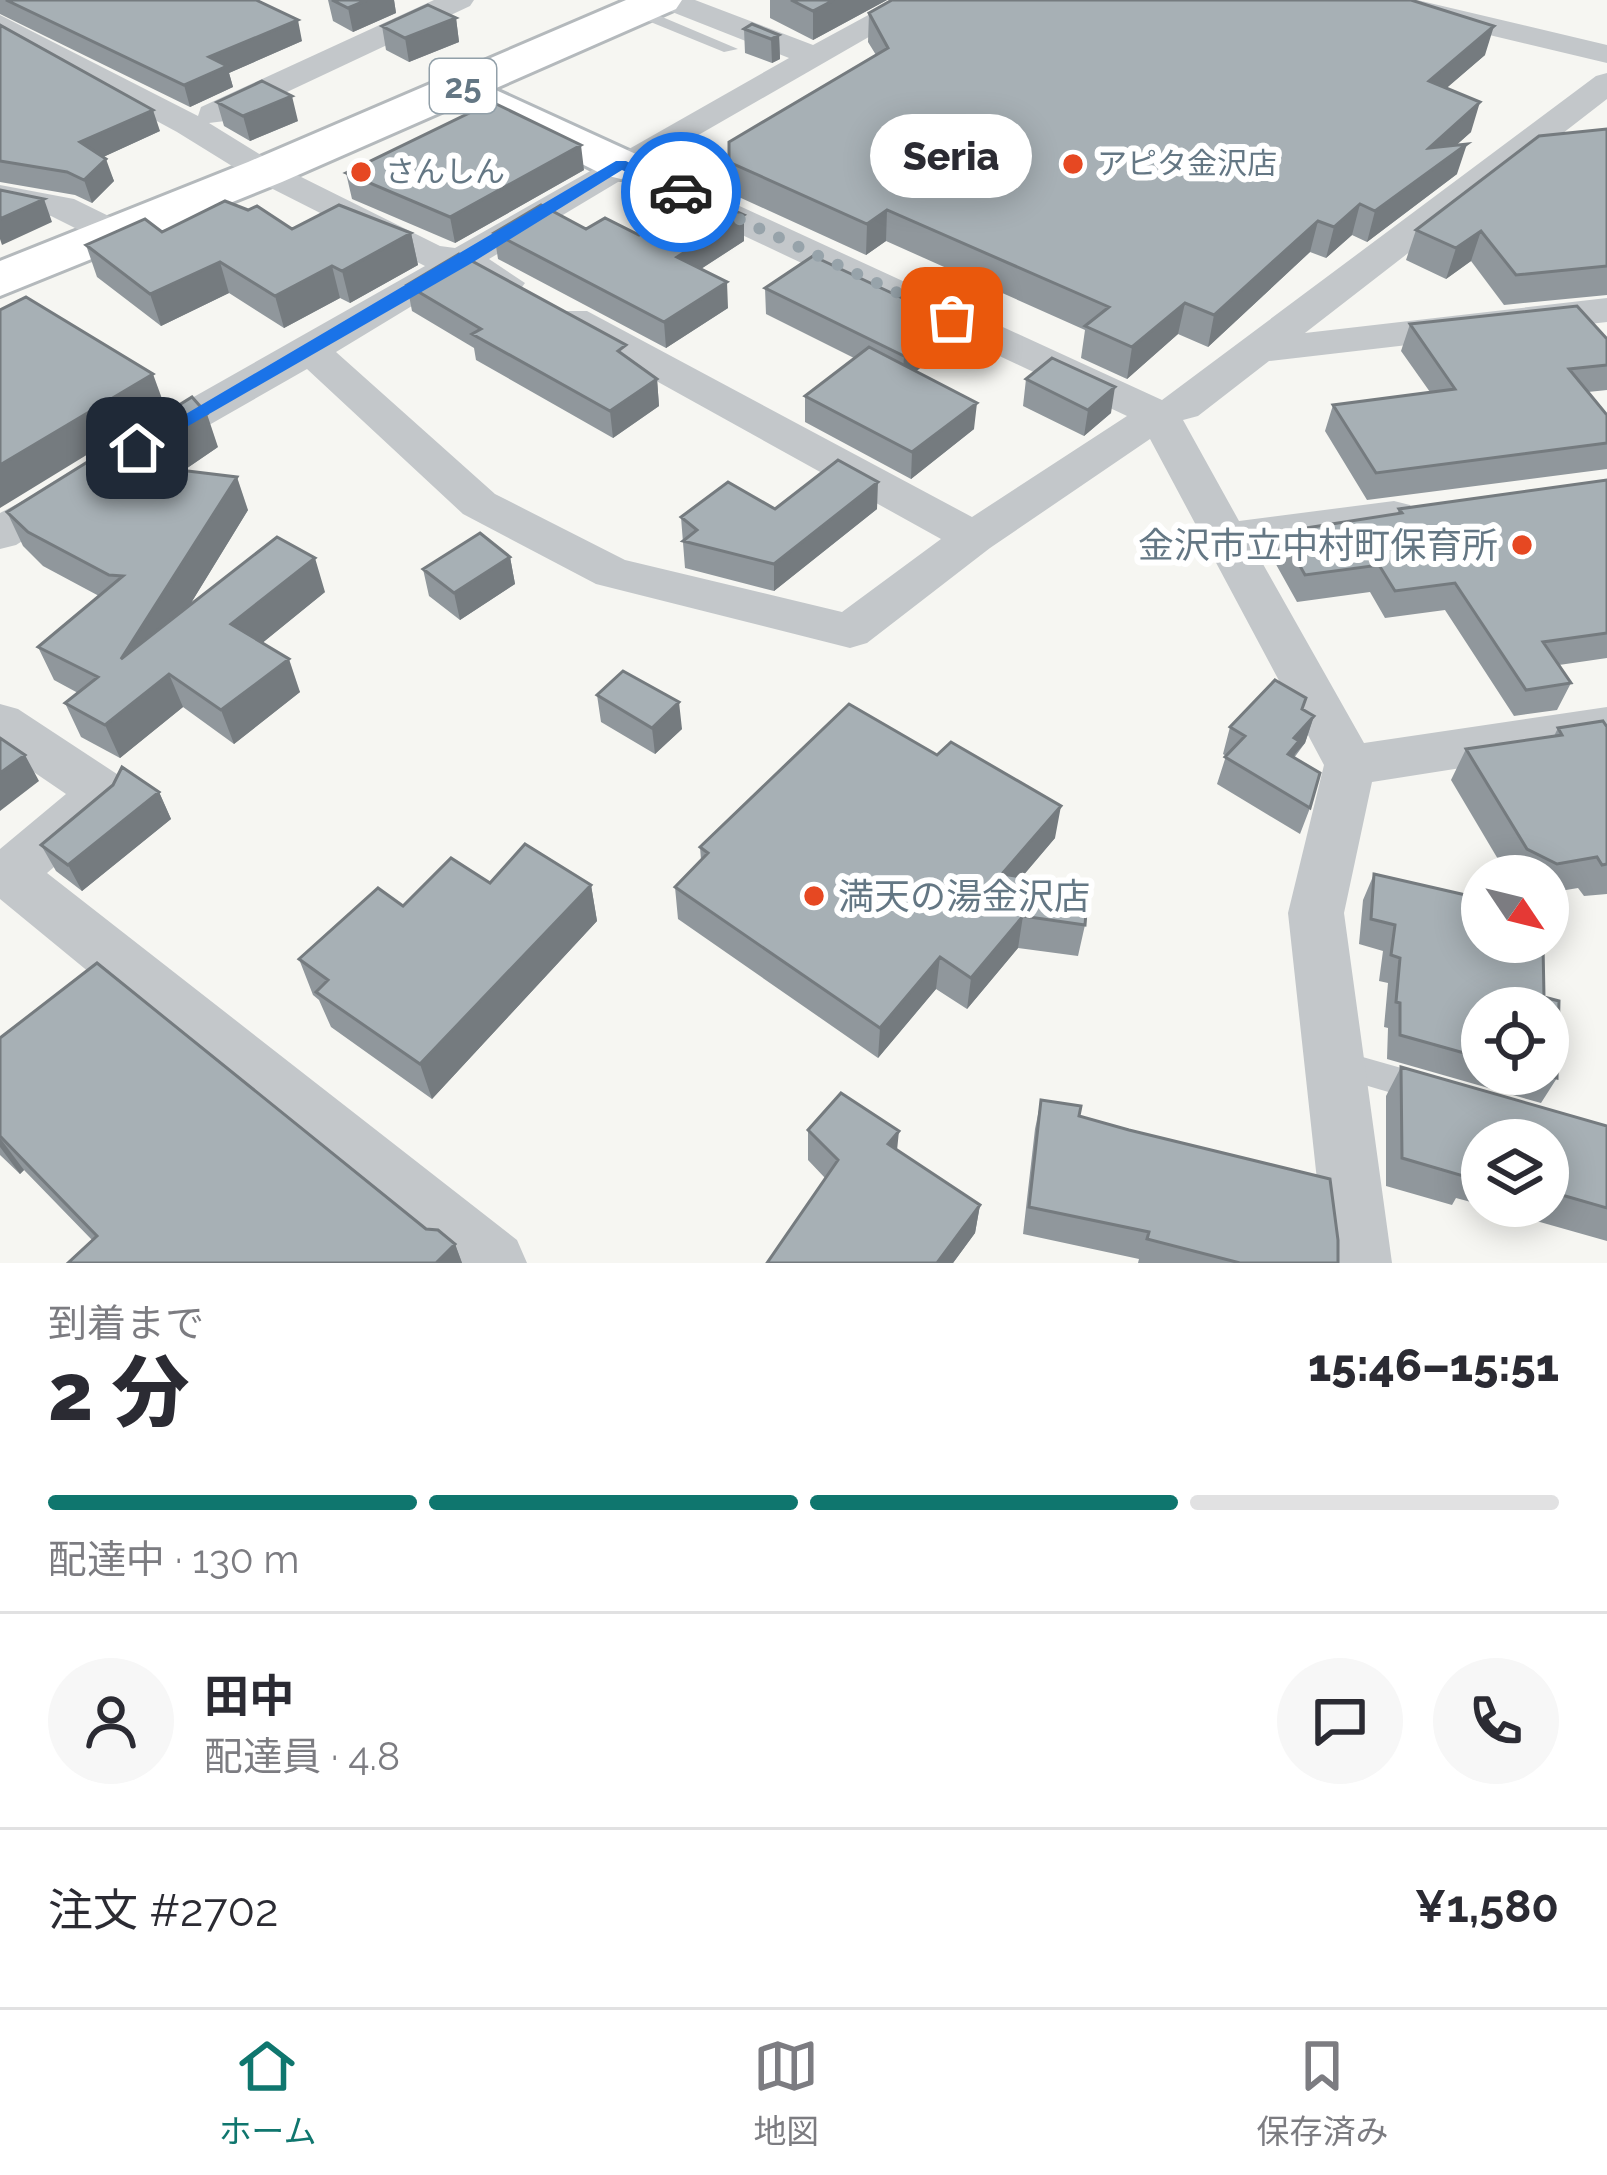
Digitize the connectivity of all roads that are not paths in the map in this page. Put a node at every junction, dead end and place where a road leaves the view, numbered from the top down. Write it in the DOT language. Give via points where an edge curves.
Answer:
graph roads {
  1 [pos="391,0"];
  2 [pos="459,0"];
  3 [pos="918,0"];
  4 [pos="1379,0"];
  5 [pos="643,3"];
  6 [pos="426,16"];
  7 [pos="0,24"];
  8 [pos="730,49"];
  9 [pos="1607,54"];
  10 [pos="814,57"];
  11 [pos="461,87"];
  12 [pos="1602,95"];
  13 [pos="190,125"];
  14 [pos="621,164"];
  15 [pos="265,172"];
  16 [pos="0,196"];
  17 [pos="114,233"];
  18 [pos="465,261"];
  19 [pos="0,280"];
  20 [pos="1607,310"];
  21 [pos="310,350"];
  22 [pos="1253,351"];
  23 [pos="1158,414"];
  24 [pos="1441,509"];
  25 [pos="0,534"];
  26 [pos="974,537"];
  27 [pos="1228,538"];
  28 [pos="0,723"];
  29 [pos="1607,726"];
  30 [pos="1350,766"];
  31 [pos="4,875"];
  32 [pos="1333,1063"];
  33 [pos="1447,1096"];
  34 [pos="494,1263"];
  35 [pos="1359,1263"];
  1 -- 6 [label="street"];
  2 -- 6 [label="street"];
  3 -- 10 [label="street"];
  4 -- 9 [label="street"];
  5 -- 8 [label="lane"];
  5 -- 10 [label="street"];
  5 -- 11 [label="main road, 25"];
  6 -- 13 [label="street"];
  7 -- 13 [label="street"];
  10 -- 14 [label="street"];
  11 -- 14 [label="main road"];
  11 -- 15 [label="main road, 25"];
  12 -- 22 [label="street"];
  13 -- 15 [label="street"];
  14 -- 18 [label="street"];
  14 -- 23 [label="street"];
  15 -- 17 [label="main road, 25"];
  15 -- 18 [label="street" via="431,256"];
  16 -- 17 [label="street" via="61,208"];
  17 -- 19 [label="main road, 25"];
  18 -- 21 [label="street"];
  18 -- 26 [label="street"];
  20 -- 22 [label="street"];
  21 -- 25 [label="street"];
  21 -- 26 [label="street" via="478,504 612,572 850,631"];
  22 -- 23 [label="street" via="1183,406"];
  23 -- 26 [label="street"];
  23 -- 27 [label="street"];
  24 -- 27 [label="street"];
  27 -- 30 [label="street"];
  28 -- 31 [label="street" via="104,793"];
  29 -- 30 [label="street"];
  30 -- 32 [label="street" via="1316,913"];
  31 -- 34 [label="street" via="102,980"];
  32 -- 33 [label="lane"];
  32 -- 35 [label="street"];
}
